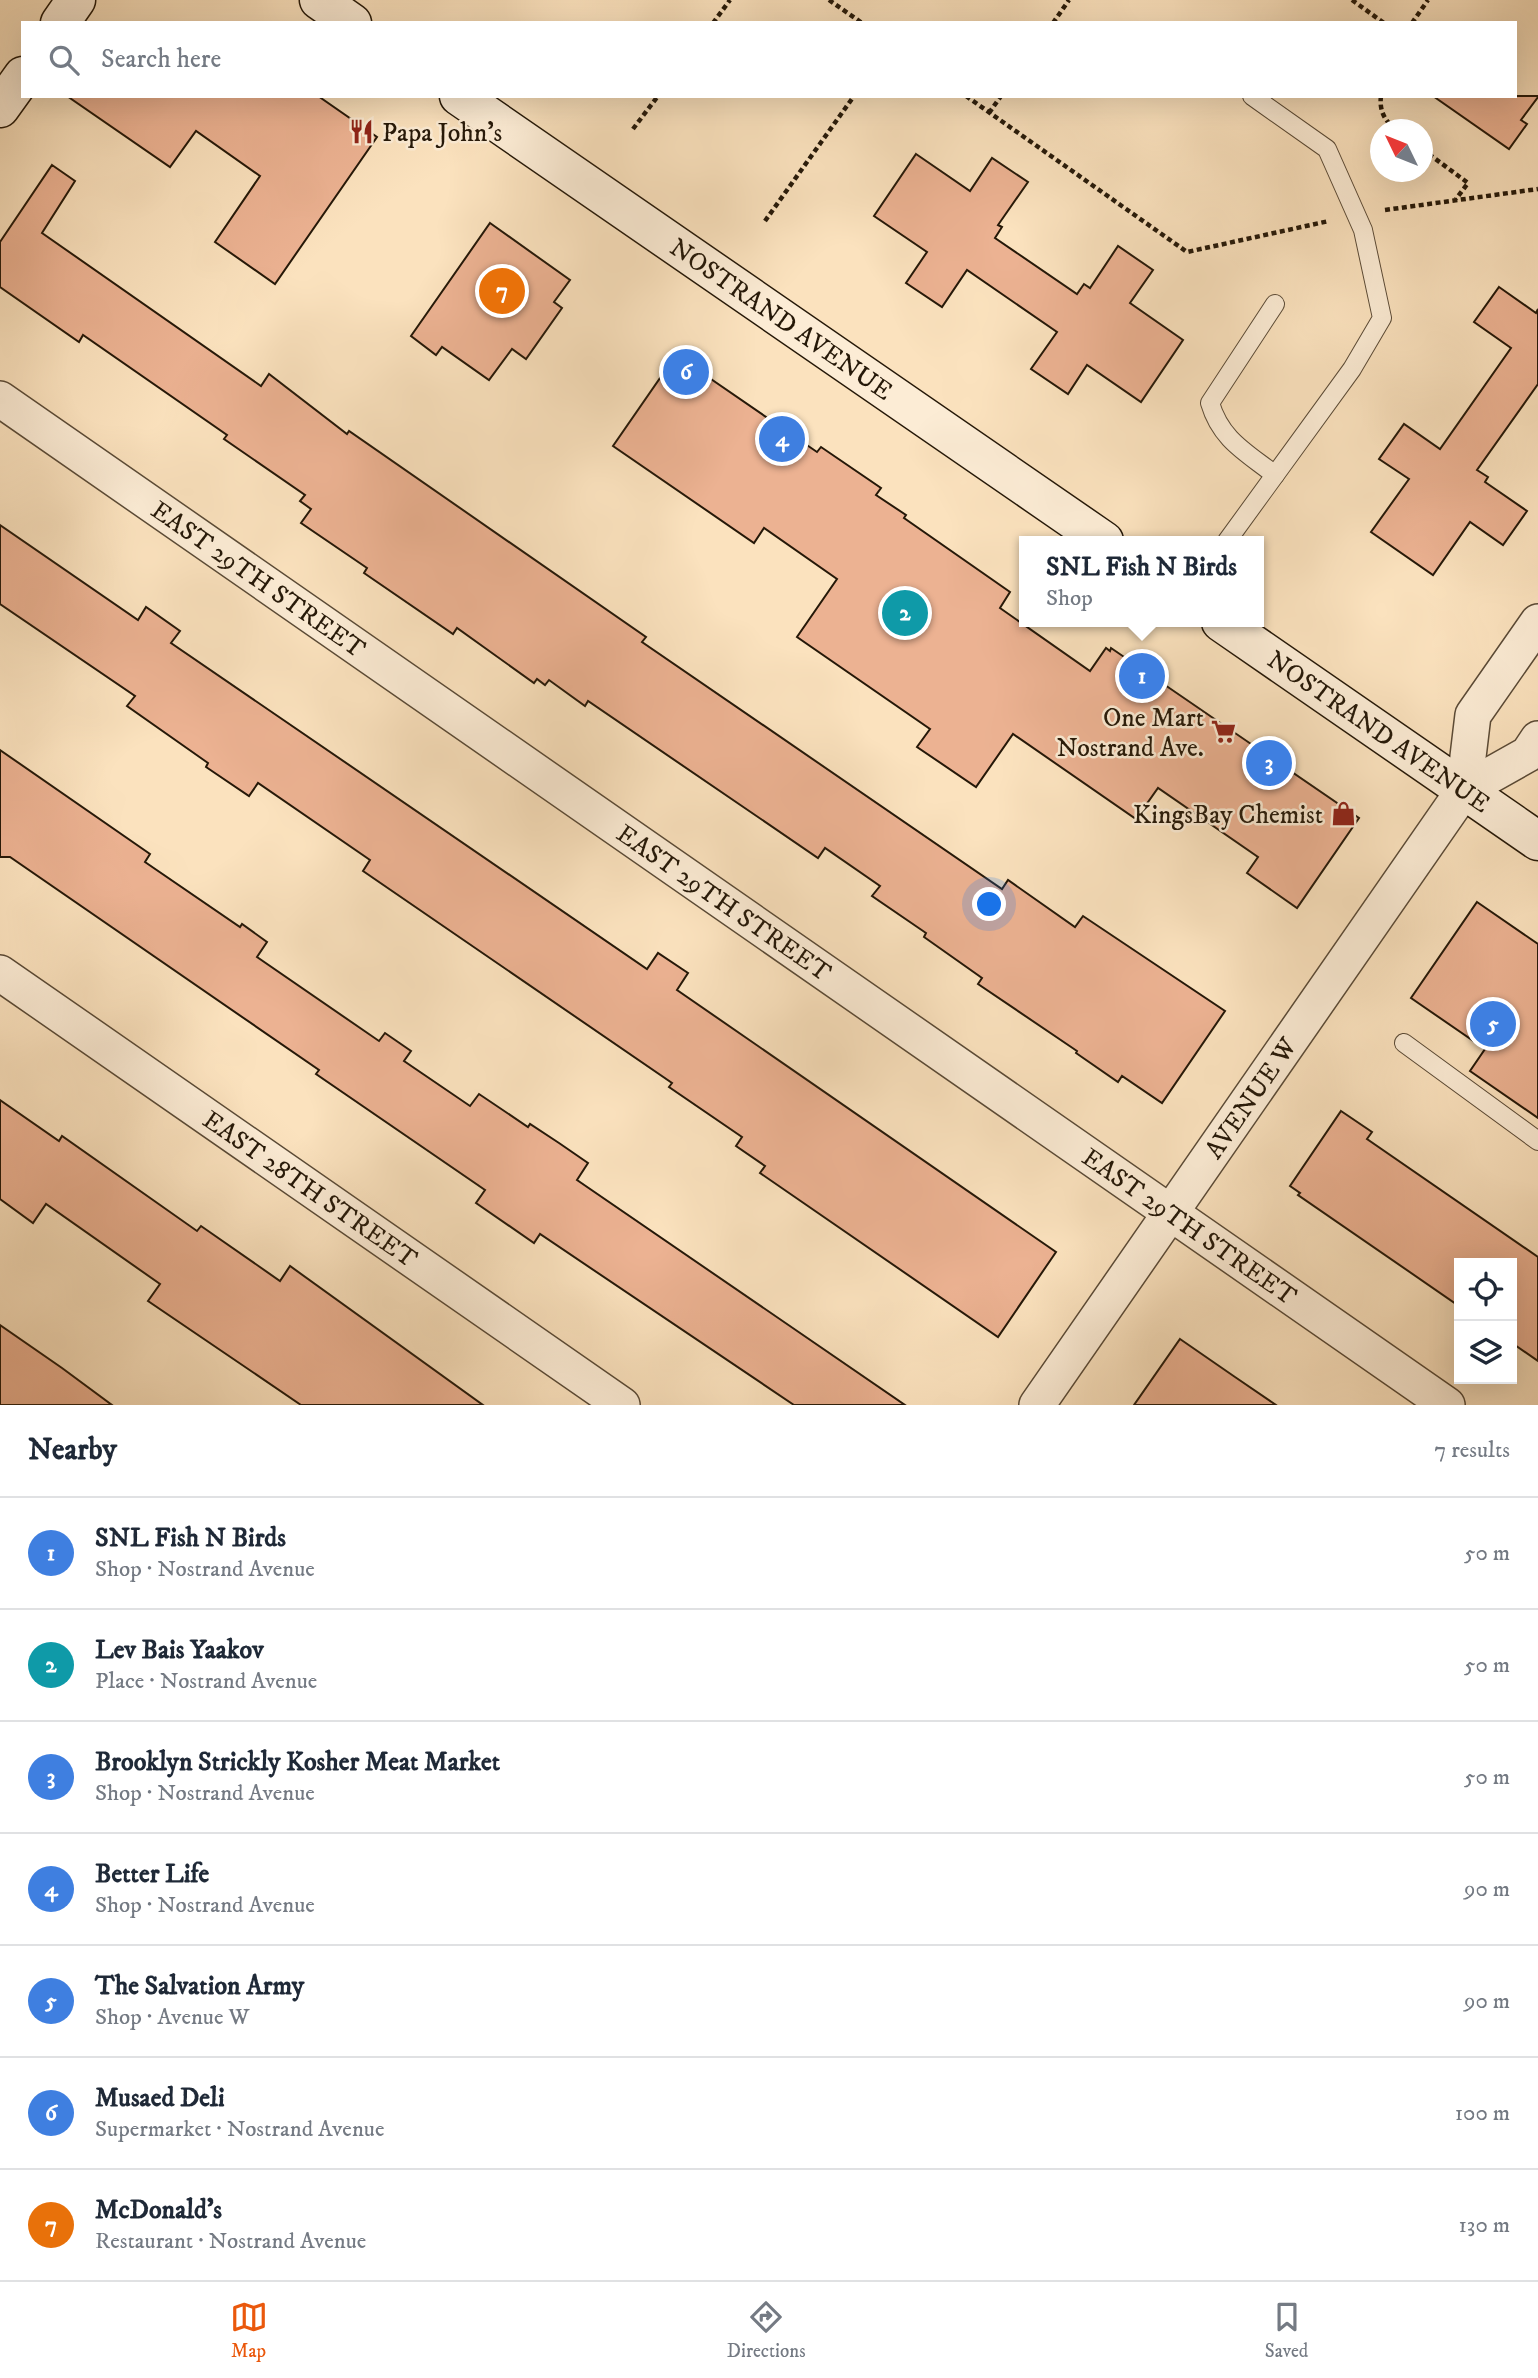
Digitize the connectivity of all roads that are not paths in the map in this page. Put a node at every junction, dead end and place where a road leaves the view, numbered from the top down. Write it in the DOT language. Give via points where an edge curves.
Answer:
graph roads {
  1 [pos="76,0"];
  2 [pos="319,0"];
  3 [pos="61,21"];
  4 [pos="349,21"];
  5 [pos="21,79"];
  6 [pos="461,98"];
  7 [pos="1255,98"];
  8 [pos="0,108"];
  9 [pos="1275,304"];
  10 [pos="0,399"];
  11 [pos="1275,475"];
  12 [pos="1097,536"];
  13 [pos="1231,536"];
  14 [pos="1538,622"];
  15 [pos="1228,627"];
  16 [pos="1538,738"];
  17 [pos="1464,790"];
  18 [pos="1538,841"];
  19 [pos="0,973"];
  20 [pos="1404,1043"];
  21 [pos="1538,1141"];
  22 [pos="1171,1213"];
  23 [pos="622,1405"];
  24 [pos="1037,1405"];
  25 [pos="1447,1405"];
  1 -- 3 [label="main road"];
  2 -- 4 [label="main road"];
  5 -- 8 [label="main road"];
  6 -- 12 [label="main road, NOSTRAND AVENUE"];
  7 -- 11 [label="lane" via="1327,149 1358,215 1382,318 1352,369"];
  9 -- 11 [label="lane" via="1210,403 1224,435"];
  10 -- 22 [label="street, EAST 29TH STREET"];
  11 -- 13 [label="lane"];
  14 -- 17 [label="street, AVENUE W" via="1473,715"];
  15 -- 17 [label="main road, NOSTRAND AVENUE"];
  16 -- 17 [label="street, AVENUE W" via="1528,754"];
  17 -- 18 [label="main road, NOSTRAND AVENUE"];
  17 -- 22 [label="street, AVENUE W"];
  19 -- 23 [label="street, EAST 28TH STREET"];
  20 -- 21 [label="lane"];
  22 -- 24 [label="street, AVENUE W"];
  22 -- 25 [label="street, EAST 29TH STREET"];
}
